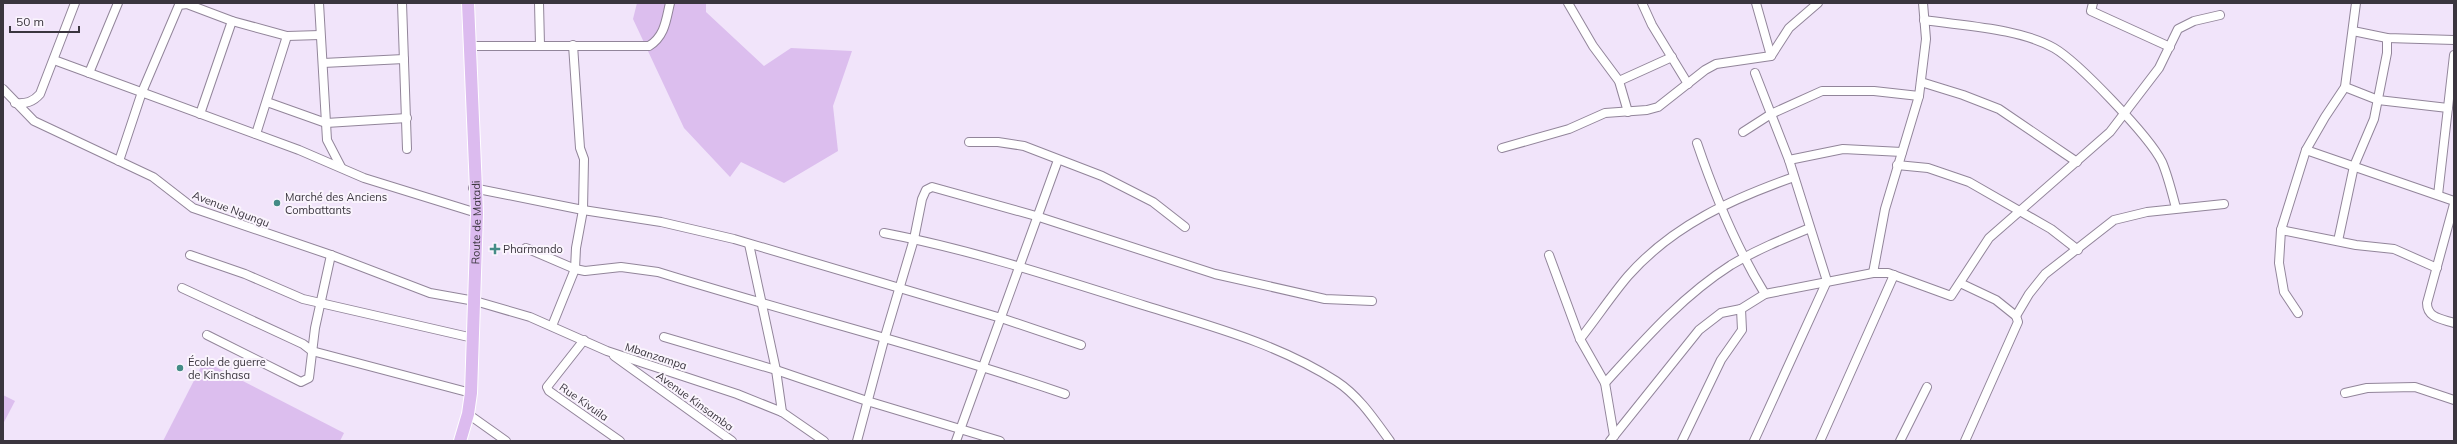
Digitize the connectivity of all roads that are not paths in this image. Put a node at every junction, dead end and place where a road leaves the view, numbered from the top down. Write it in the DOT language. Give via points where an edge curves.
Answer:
graph roads {
  1 [pos="75,3"];
  2 [pos="118,3"];
  3 [pos="183,3"];
  4 [pos="214,3"];
  5 [pos="319,3"];
  6 [pos="402,3"];
  7 [pos="468,3"];
  8 [pos="539,3"];
  9 [pos="670,3"];
  10 [pos="1568,3"];
  11 [pos="1642,3"];
  12 [pos="1756,3"];
  13 [pos="1818,3"];
  14 [pos="1923,3"];
  15 [pos="2093,3"];
  16 [pos="2356,3"];
  17 [pos="211,12"];
  18 [pos="2220,15"];
  19 [pos="1924,20"];
  20 [pos="232,21"];
  21 [pos="2353,31"];
  22 [pos="287,36"];
  23 [pos="320,36"];
  24 [pos="2387,38"];
  25 [pos="2454,40"];
  26 [pos="540,45"];
  27 [pos="573,45"];
  28 [pos="471,46"];
  29 [pos="2170,47"];
  30 [pos="2454,55"];
  31 [pos="1771,56"];
  32 [pos="1672,57"];
  33 [pos="404,59"];
  34 [pos="54,60"];
  35 [pos="323,63"];
  36 [pos="89,73"];
  37 [pos="1755,74"];
  38 [pos="1618,81"];
  39 [pos="1921,82"];
  40 [pos="1688,84"];
  41 [pos="2345,87"];
  42 [pos="3,89"];
  43 [pos="142,92"];
  44 [pos="1919,96"];
  45 [pos="2378,100"];
  46 [pos="266,102"];
  47 [pos="15,103"];
  48 [pos="1628,112"];
  49 [pos="2450,113"];
  50 [pos="200,114"];
  51 [pos="1771,114"];
  52 [pos="2124,114"];
  53 [pos="406,118"];
  54 [pos="326,123"];
  55 [pos="1743,132"];
  56 [pos="256,134"];
  57 [pos="969,142"];
  58 [pos="1697,143"];
  59 [pos="1502,148"];
  60 [pos="407,149"];
  61 [pos="2306,150"];
  62 [pos="1902,152"];
  63 [pos="1058,160"];
  64 [pos="1789,160"];
  65 [pos="119,162"];
  66 [pos="2076,162"];
  67 [pos="1897,165"];
  68 [pos="2354,166"];
  69 [pos="341,167"];
  70 [pos="1794,176"];
  71 [pos="474,188"];
  72 [pos="2438,196"];
  73 [pos="2454,201"];
  74 [pos="2224,204"];
  75 [pos="2454,204"];
  76 [pos="1720,206"];
  77 [pos="2176,208"];
  78 [pos="583,210"];
  79 [pos="2019,211"];
  80 [pos="477,213"];
  81 [pos="1036,216"];
  82 [pos="1184,227"];
  83 [pos="1810,228"];
  84 [pos="2281,230"];
  85 [pos="884,233"];
  86 [pos="914,239"];
  87 [pos="2338,241"];
  88 [pos="749,244"];
  89 [pos="526,248"];
  90 [pos="2078,250"];
  91 [pos="190,255"];
  92 [pos="330,255"];
  93 [pos="1549,255"];
  94 [pos="1743,258"];
  95 [pos="1019,267"];
  96 [pos="2438,268"];
  97 [pos="575,269"];
  98 [pos="1873,272"];
  99 [pos="1894,276"];
  100 [pos="1827,281"];
  101 [pos="1960,283"];
  102 [pos="182,288"];
  103 [pos="898,289"];
  104 [pos="1765,294"];
  105 [pos="1372,301"];
  106 [pos="475,302"];
  107 [pos="321,303"];
  108 [pos="762,304"];
  109 [pos="1742,309"];
  110 [pos="2298,313"];
  111 [pos="2016,316"];
  112 [pos="1001,318"];
  113 [pos="2454,323"];
  114 [pos="552,326"];
  115 [pos="206,335"];
  116 [pos="664,337"];
  117 [pos="473,338"];
  118 [pos="584,340"];
  119 [pos="884,340"];
  120 [pos="1580,340"];
  121 [pos="1081,345"];
  122 [pos="312,351"];
  123 [pos="607,351"];
  124 [pos="982,366"];
  125 [pos="776,370"];
  126 [pos="1605,383"];
  127 [pos="1926,387"];
  128 [pos="471,393"];
  129 [pos="2345,393"];
  130 [pos="1065,394"];
  131 [pos="2454,400"];
  132 [pos="867,401"];
  133 [pos="782,412"];
  134 [pos="468,414"];
  135 [pos="960,428"];
  136 [pos="1612,438"];
  137 [pos="460,441"];
  138 [pos="506,441"];
  139 [pos="620,441"];
  140 [pos="732,441"];
  141 [pos="824,441"];
  142 [pos="857,441"];
  143 [pos="956,441"];
  144 [pos="1000,441"];
  145 [pos="1390,441"];
  146 [pos="1682,441"];
  147 [pos="1754,441"];
  148 [pos="1820,441"];
  149 [pos="1900,441"];
  150 [pos="1965,441"];
  1 -- 34 [label="street"];
  2 -- 36 [label="street"];
  3 -- 17 [label="street"];
  3 -- 43 [label="street" via="176,9"];
  4 -- 17 [label="street"];
  5 -- 23 [label="street"];
  6 -- 33 [label="street"];
  7 -- 28 [label="main road, Route de Matadi"];
  8 -- 26 [label="street"];
  9 -- 27 [label="street" via="664,31 657,41 649,46"];
  10 -- 38 [label="street" via="1593,46"];
  11 -- 32 [label="street"];
  12 -- 31 [label="street"];
  13 -- 31 [label="street" via="1789,28"];
  14 -- 19 [label="street"];
  15 -- 29 [label="street" via="2091,11"];
  16 -- 21 [label="street"];
  17 -- 20 [label="street"];
  18 -- 29 [label="street" via="2183,24"];
  19 -- 39 [label="street" via="1926,39"];
  19 -- 52 [label="street" via="2006,32 2054,48 2095,83"];
  20 -- 22 [label="street"];
  20 -- 50 [label="street"];
  21 -- 24 [label="street"];
  21 -- 41 [label="street"];
  22 -- 23 [label="street"];
  22 -- 46 [label="street"];
  23 -- 35 [label="street"];
  24 -- 25 [label="street"];
  24 -- 45 [label="street" via="2387,53"];
  26 -- 27 [label="street"];
  26 -- 28 [label="street"];
  27 -- 78 [label="street" via="580,148 584,159"];
  28 -- 71 [label="main road, Route de Matadi"];
  29 -- 52 [label="street"];
  30 -- 49 [label="street"];
  31 -- 40 [label="street" via="1716,64"];
  32 -- 38 [label="street"];
  32 -- 40 [label="street"];
  33 -- 35 [label="street"];
  33 -- 53 [label="street"];
  34 -- 36 [label="street"];
  34 -- 47 [label="street" via="35,100 23,104"];
  35 -- 54 [label="street"];
  36 -- 43 [label="street"];
  37 -- 51 [label="street"];
  38 -- 48 [label="street"];
  39 -- 44 [label="street"];
  39 -- 66 [label="street" via="1999,109"];
  40 -- 48 [label="street" via="1658,107"];
  41 -- 45 [label="street"];
  41 -- 61 [label="street"];
  42 -- 47 [label="street, Avenue Ngungu"];
  43 -- 50 [label="street"];
  43 -- 65 [label="street"];
  44 -- 51 [label="street" via="1874,91 1822,91"];
  44 -- 62 [label="street"];
  45 -- 49 [label="street"];
  45 -- 68 [label="street" via="2374,120"];
  46 -- 54 [label="street"];
  46 -- 56 [label="street"];
  47 -- 65 [label="street, Avenue Ngungu" via="34,121"];
  48 -- 59 [label="street" via="1605,113 1569,129"];
  49 -- 72 [label="street"];
  50 -- 56 [label="street"];
  51 -- 55 [label="street"];
  51 -- 64 [label="street"];
  52 -- 66 [label="street" via="2110,132"];
  52 -- 77 [label="street" via="2162,161"];
  53 -- 54 [label="street"];
  53 -- 60 [label="street"];
  54 -- 69 [label="street" via="327,140"];
  56 -- 69 [label="street"];
  57 -- 63 [label="street" via="998,142 1024,146"];
  58 -- 76 [label="street"];
  61 -- 68 [label="street"];
  61 -- 84 [label="street"];
  62 -- 64 [label="street" via="1842,149"];
  62 -- 67 [label="street"];
  63 -- 81 [label="street"];
  63 -- 82 [label="street" via="1136,192"];
  64 -- 70 [label="street"];
  65 -- 92 [label="street, Avenue Ngungu" via="154,178 193,208"];
  66 -- 79 [label="street"];
  67 -- 79 [label="street" via="1928,168 1969,182"];
  67 -- 98 [label="street" via="1885,209"];
  68 -- 72 [label="street"];
  68 -- 87 [label="street"];
  69 -- 80 [label="street" via="364,178"];
  70 -- 76 [label="street"];
  70 -- 83 [label="street"];
  71 -- 78 [label="street"];
  71 -- 80 [label="main road, Route de Matadi"];
  72 -- 73 [label="street"];
  74 -- 77 [label="street"];
  75 -- 96 [label="street"];
  76 -- 94 [label="street"];
  76 -- 120 [label="street" via="1681,231 1629,276"];
  77 -- 90 [label="street" via="2123,216 2107,225"];
  78 -- 88 [label="street" via="661,222"];
  78 -- 97 [label="street"];
  79 -- 90 [label="street" via="2051,229"];
  79 -- 101 [label="street" via="1989,238"];
  80 -- 106 [label="main road, Route de Matadi"];
  81 -- 86 [label="street" via="932,187 926,190 922,200"];
  81 -- 95 [label="street"];
  81 -- 105 [label="street" via="1215,274 1326,299"];
  83 -- 94 [label="street"];
  83 -- 100 [label="street"];
  84 -- 87 [label="street"];
  84 -- 110 [label="street" via="2279,263 2284,292"];
  85 -- 86 [label="street"];
  86 -- 95 [label="street"];
  86 -- 103 [label="street"];
  87 -- 96 [label="street" via="2394,248"];
  88 -- 103 [label="street"];
  88 -- 108 [label="street"];
  89 -- 97 [label="street"];
  90 -- 111 [label="street" via="2045,274"];
  91 -- 107 [label="street" via="245,274 286,293"];
  92 -- 106 [label="street, Avenue Ngungu" via="430,293"];
  92 -- 107 [label="street"];
  93 -- 120 [label="street"];
  94 -- 104 [label="street"];
  94 -- 126 [label="street" via="1685,298 1663,318"];
  95 -- 112 [label="street"];
  95 -- 145 [label="street" via="1216,328 1312,367 1338,382 1359,400"];
  96 -- 113 [label="street" via="2427,309 2434,317"];
  97 -- 108 [label="street" via="586,271 621,267 640,268"];
  97 -- 114 [label="street"];
  98 -- 99 [label="street"];
  98 -- 100 [label="street"];
  99 -- 101 [label="street" via="1947,296 1954,293"];
  99 -- 148 [label="street"];
  100 -- 104 [label="street"];
  100 -- 147 [label="street"];
  101 -- 111 [label="street" via="1996,300"];
  102 -- 122 [label="street" via="303,344"];
  103 -- 112 [label="street"];
  103 -- 119 [label="street"];
  104 -- 109 [label="street"];
  106 -- 114 [label="street, Mbanzampa" via="530,317"];
  106 -- 117 [label="main road, Route de Matadi"];
  107 -- 117 [label="street"];
  107 -- 122 [label="street"];
  108 -- 119 [label="street"];
  108 -- 125 [label="street"];
  109 -- 136 [label="street" via="1722,313 1699,330"];
  109 -- 146 [label="street" via="1742,330 1721,360"];
  111 -- 150 [label="street" via="2018,322"];
  112 -- 121 [label="street"];
  112 -- 124 [label="street"];
  114 -- 118 [label="street, Mbanzampa"];
  115 -- 122 [label="street" via="301,382 309,378"];
  116 -- 125 [label="street"];
  117 -- 128 [label="main road, Route de Matadi"];
  118 -- 123 [label="street, Mbanzampa"];
  118 -- 139 [label="street, Rue Kivuila" via="547,387 549,391"];
  119 -- 124 [label="street"];
  119 -- 132 [label="street"];
  120 -- 126 [label="street"];
  122 -- 128 [label="street"];
  123 -- 133 [label="street, Mbanzampa"];
  123 -- 140 [label="street, Avenue Kinsamba"];
  124 -- 130 [label="street"];
  124 -- 135 [label="street"];
  125 -- 132 [label="street"];
  125 -- 133 [label="street"];
  126 -- 136 [label="street"];
  127 -- 149 [label="street"];
  128 -- 134 [label="main road, Route de Matadi"];
  129 -- 131 [label="street" via="2367,388 2415,386"];
  132 -- 135 [label="street"];
  132 -- 142 [label="street"];
  133 -- 141 [label="street, Mbanzampa"];
  134 -- 137 [label="main road, Route de Matadi"];
  134 -- 138 [label="street"];
  135 -- 143 [label="street"];
  135 -- 144 [label="street"];
}
